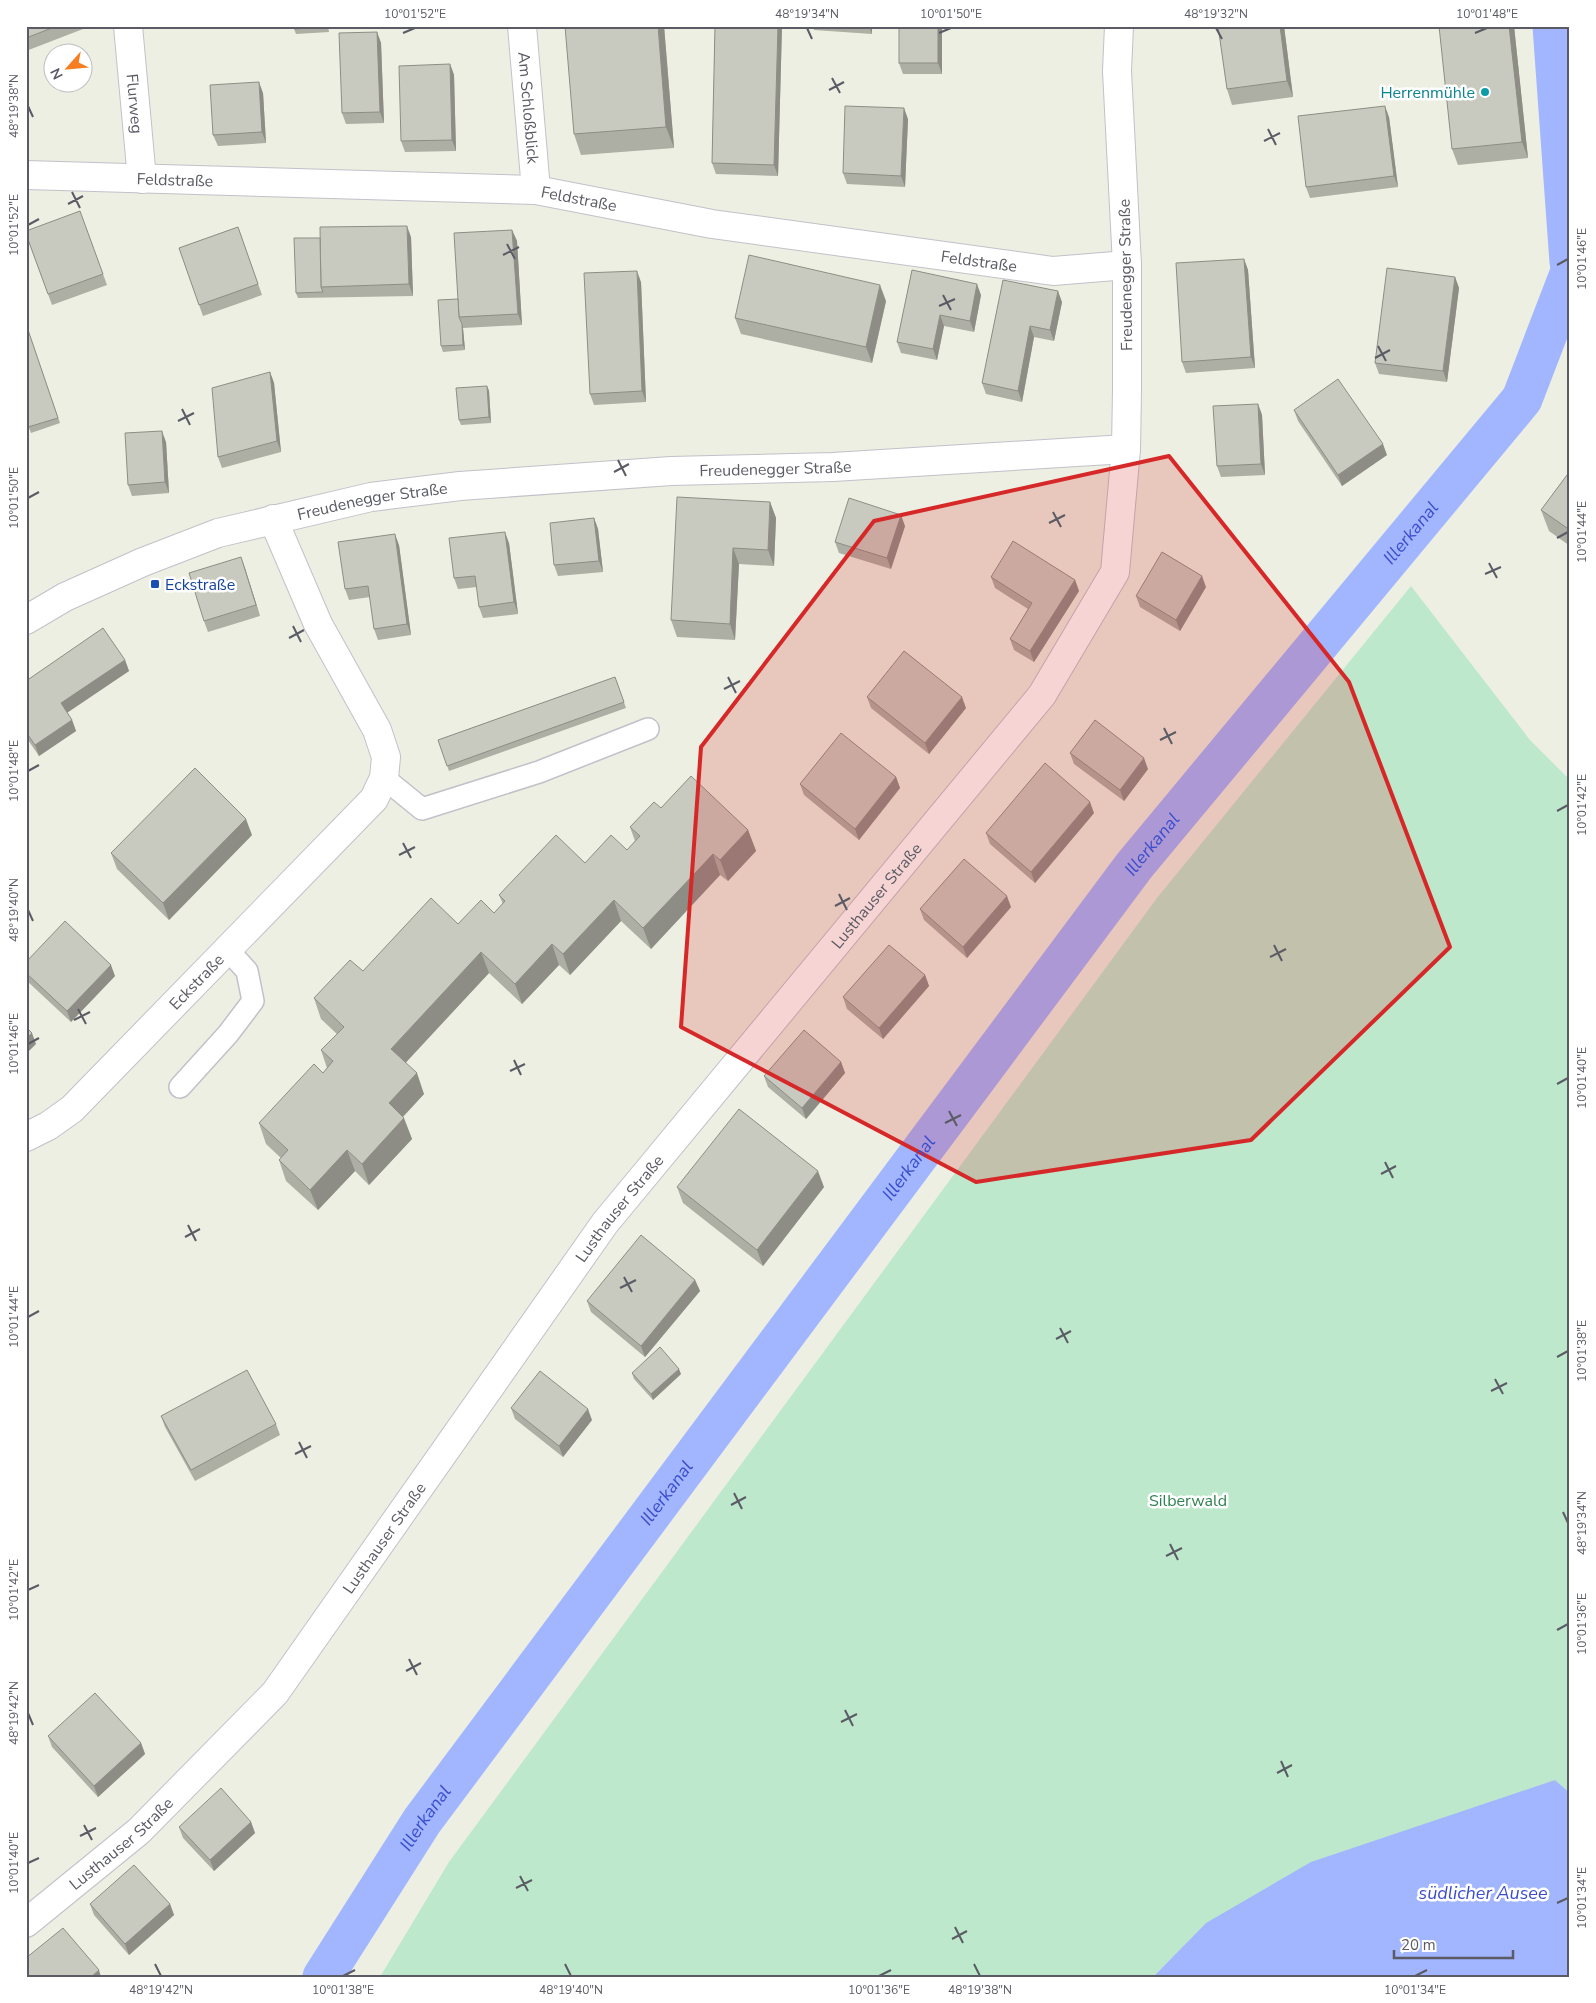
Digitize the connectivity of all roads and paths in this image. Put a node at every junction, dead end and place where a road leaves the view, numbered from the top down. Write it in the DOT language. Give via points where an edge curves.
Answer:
graph roads {
  1 [pos="128,26"];
  2 [pos="522,26"];
  3 [pos="1119,26"];
  4 [pos="26,175"];
  5 [pos="142,179"];
  6 [pos="536,190"];
  7 [pos="1127,265"];
  8 [pos="1126,449"];
  9 [pos="273,519"];
  10 [pos="26,620"];
  11 [pos="648,729"];
  12 [pos="384,778"];
  13 [pos="228,950"];
  14 [pos="180,1087"];
  15 [pos="26,1137"];
  16 [pos="26,1922"];
  1 -- 5 [label="street, Flurweg"];
  2 -- 6 [label="street, Am Schloßblick"];
  3 -- 7 [label="street, Freudenegger Straße" via="1117,71"];
  4 -- 5 [label="street, Feldstraße"];
  5 -- 6 [label="street, Feldstraße"];
  6 -- 7 [label="street, Feldstraße" via="712,224 1053,271"];
  7 -- 8 [label="street, Freudenegger Straße"];
  8 -- 9 [label="street, Freudenegger Straße" via="833,467 671,471 460,486 371,496"];
  8 -- 16 [label="street, Lusthauser Straße" via="1115,572 1042,694 605,1223 275,1693 139,1831"];
  9 -- 10 [label="street, Freudenegger Straße" via="218,533 143,562 66,597"];
  9 -- 12 [label="street, Eckstraße" via="318,624 376,730 386,756"];
  11 -- 12 [label="lane" via="539,772 422,809"];
  12 -- 13 [label="street, Eckstraße" via="374,799"];
  13 -- 14 [label="lane" via="247,971 253,1001"];
  13 -- 15 [label="street, Eckstraße" via="72,1109"];
}
